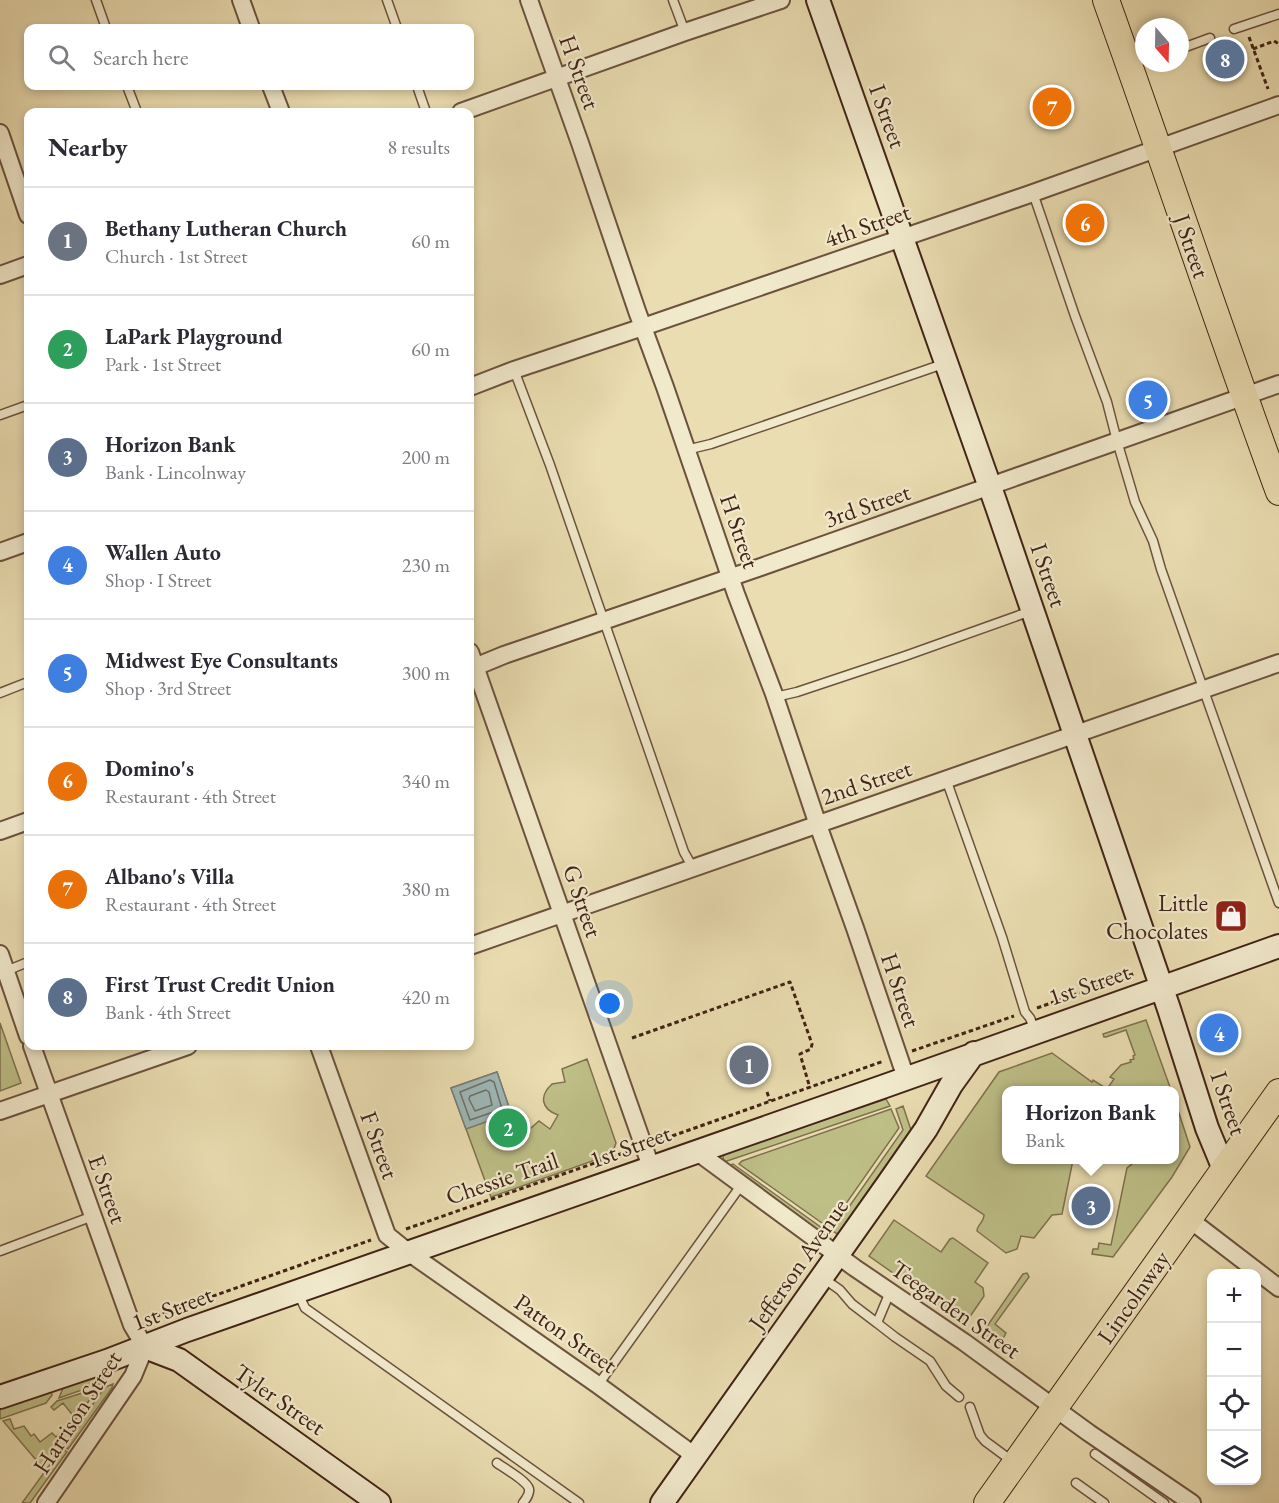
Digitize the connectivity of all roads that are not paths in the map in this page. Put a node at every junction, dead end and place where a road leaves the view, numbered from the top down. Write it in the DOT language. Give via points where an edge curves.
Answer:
graph roads {
  1 [pos="96,0"];
  2 [pos="241,0"];
  3 [pos="387,0"];
  4 [pos="529,0"];
  5 [pos="673,0"];
  6 [pos="781,0"];
  7 [pos="818,0"];
  8 [pos="1106,0"];
  9 [pos="1279,15"];
  10 [pos="105,24"];
  11 [pos="250,24"];
  12 [pos="396,24"];
  13 [pos="1234,29"];
  14 [pos="685,32"];
  15 [pos="1210,38"];
  16 [pos="1189,46"];
  17 [pos="557,78"];
  18 [pos="129,90"];
  19 [pos="273,90"];
  20 [pos="418,90"];
  21 [pos="1279,105"];
  22 [pos="135,108"];
  23 [pos="279,108"];
  24 [pos="425,108"];
  25 [pos="472,108"];
  26 [pos="0,133"];
  27 [pos="1158,148"];
  28 [pos="1033,193"];
  29 [pos="24,203"];
  30 [pos="902,238"];
  31 [pos="24,266"];
  32 [pos="0,275"];
  33 [pos="643,327"];
  34 [pos="946,363"];
  35 [pos="514,370"];
  36 [pos="1279,384"];
  37 [pos="474,385"];
  38 [pos="1245,396"];
  39 [pos="24,406"];
  40 [pos="0,415"];
  41 [pos="1117,441"];
  42 [pos="686,450"];
  43 [pos="989,486"];
  44 [pos="1279,492"];
  45 [pos="24,543"];
  46 [pos="0,552"];
  47 [pos="730,578"];
  48 [pos="1033,610"];
  49 [pos="604,621"];
  50 [pos="474,661"];
  51 [pos="1279,663"];
  52 [pos="474,670"];
  53 [pos="24,684"];
  54 [pos="1204,689"];
  55 [pos="0,693"];
  56 [pos="775,697"];
  57 [pos="1076,733"];
  58 [pos="946,779"];
  59 [pos="24,822"];
  60 [pos="818,825"];
  61 [pos="0,831"];
  62 [pos="693,868"];
  63 [pos="1279,903"];
  64 [pos="562,913"];
  65 [pos="474,945"];
  66 [pos="1279,946"];
  67 [pos="0,954"];
  68 [pos="24,964"];
  69 [pos="6,971"];
  70 [pos="1158,977"];
  71 [pos="1030,1022"];
  72 [pos="24,1024"];
  73 [pos="33,1050"];
  74 [pos="176,1050"];
  75 [pos="320,1050"];
  76 [pos="974,1053"];
  77 [pos="906,1078"];
  78 [pos="1279,1092"];
  79 [pos="48,1094"];
  80 [pos="0,1111"];
  81 [pos="696,1151"];
  82 [pos="651,1167"];
  83 [pos="1224,1169"];
  84 [pos="742,1184"];
  85 [pos="93,1216"];
  86 [pos="1189,1219"];
  87 [pos="0,1251"];
  88 [pos="408,1252"];
  89 [pos="838,1256"];
  90 [pos="823,1278"];
  91 [pos="1279,1287"];
  92 [pos="297,1291"];
  93 [pos="890,1292"];
  94 [pos="878,1323"];
  95 [pos="146,1347"];
  96 [pos="598,1385"];
  97 [pos="0,1397"];
  98 [pos="958,1397"];
  99 [pos="970,1407"];
  100 [pos="1054,1408"];
  101 [pos="1095,1454"];
  102 [pos="695,1456"];
  103 [pos="497,1463"];
  104 [pos="1015,1464"];
  105 [pos="1076,1483"];
  106 [pos="365,1499"];
  107 [pos="46,1503"];
  108 [pos="523,1503"];
  109 [pos="579,1503"];
  110 [pos="662,1503"];
  111 [pos="987,1503"];
  112 [pos="1104,1503"];
  113 [pos="1164,1503"];
  114 [pos="1192,1503"];
  1 -- 10 [label="lane"];
  2 -- 11 [label="street"];
  3 -- 12 [label="lane"];
  4 -- 17 [label="street, H Street"];
  5 -- 14 [label="lane"];
  6 -- 14 [label="street"];
  7 -- 30 [label="street, I Street"];
  8 -- 27 [label="main road, J Street"];
  9 -- 13 [label="lane"];
  14 -- 17 [label="street"];
  15 -- 16 [label="lane"];
  17 -- 25 [label="street"];
  17 -- 33 [label="street, H Street"];
  18 -- 22 [label="lane"];
  19 -- 23 [label="street"];
  20 -- 24 [label="lane"];
  21 -- 27 [label="street, 4th Street"];
  26 -- 29 [label="street"];
  27 -- 28 [label="street, 4th Street"];
  27 -- 38 [label="main road, J Street"];
  28 -- 30 [label="street, 4th Street"];
  28 -- 41 [label="lane" via="1107,402"];
  30 -- 33 [label="street, 4th Street"];
  30 -- 34 [label="street, I Street"];
  31 -- 32 [label="street"];
  33 -- 35 [label="street, 4th Street"];
  33 -- 42 [label="street, H Street"];
  34 -- 42 [label="lane"];
  34 -- 43 [label="street, I Street"];
  35 -- 37 [label="street, 4th Street"];
  35 -- 49 [label="lane"];
  36 -- 38 [label="street, 3rd Street"];
  38 -- 41 [label="street, 3rd Street"];
  38 -- 44 [label="main road, J Street"];
  39 -- 40 [label="lane"];
  41 -- 43 [label="street, 3rd Street"];
  41 -- 54 [label="lane"];
  42 -- 47 [label="street, H Street"];
  43 -- 47 [label="street, 3rd Street"];
  43 -- 48 [label="street, I Street"];
  45 -- 46 [label="street"];
  47 -- 49 [label="street, 3rd Street"];
  47 -- 56 [label="street, H Street"];
  48 -- 56 [label="lane"];
  48 -- 57 [label="street, I Street"];
  49 -- 50 [label="street, 3rd Street" via="504,656"];
  49 -- 62 [label="lane" via="684,852"];
  51 -- 54 [label="street, 2nd Street"];
  52 -- 64 [label="street, G Street"];
  53 -- 55 [label="lane"];
  54 -- 57 [label="street, 2nd Street"];
  54 -- 63 [label="lane"];
  56 -- 60 [label="street, H Street"];
  57 -- 58 [label="street, 2nd Street"];
  57 -- 70 [label="street, I Street"];
  58 -- 60 [label="street, 2nd Street"];
  58 -- 71 [label="lane"];
  59 -- 61 [label="street"];
  60 -- 62 [label="street, 2nd Street"];
  60 -- 77 [label="street, H Street"];
  62 -- 64 [label="street, 2nd Street"];
  64 -- 65 [label="street, 2nd Street"];
  64 -- 82 [label="street, G Street"];
  66 -- 70 [label="street, 1st Street"];
  67 -- 69 [label="street"];
  68 -- 69 [label="lane"];
  69 -- 72 [label="street"];
  70 -- 71 [label="street, 1st Street"];
  70 -- 83 [label="street, I Street"];
  71 -- 76 [label="street, 1st Street"];
  73 -- 79 [label="street, E Street"];
  74 -- 79 [label="street"];
  75 -- 88 [label="street, F Street" via="387,1235"];
  76 -- 77 [label="street, 1st Street"];
  76 -- 89 [label="street, Jefferson Avenue"];
  77 -- 81 [label="street, 1st Street"];
  78 -- 83 [label="main road, Lincolnway"];
  79 -- 80 [label="street"];
  79 -- 85 [label="street, E Street"];
  81 -- 82 [label="street, 1st Street"];
  81 -- 84 [label="street, Teegarden Street"];
  82 -- 88 [label="street, 1st Street"];
  83 -- 86 [label="main road, Lincolnway"];
  84 -- 89 [label="street, Teegarden Street"];
  84 -- 96 [label="lane"];
  85 -- 87 [label="lane"];
  85 -- 95 [label="street, E Street" via="132,1325"];
  86 -- 91 [label="street"];
  86 -- 100 [label="main road, Lincolnway"];
  88 -- 92 [label="street, 1st Street"];
  88 -- 96 [label="street, Patton Street"];
  89 -- 90 [label="street, Jefferson Avenue"];
  89 -- 93 [label="street, Teegarden Street"];
  90 -- 94 [label="lane"];
  90 -- 102 [label="street, Jefferson Avenue"];
  92 -- 95 [label="street, 1st Street"];
  92 -- 109 [label="lane" via="305,1308"];
  93 -- 94 [label="lane"];
  93 -- 100 [label="street, Teegarden Street"];
  94 -- 98 [label="lane" via="930,1361"];
  95 -- 97 [label="street, 1st Street"];
  95 -- 106 [label="street, Tyler Street" via="179,1360"];
  95 -- 107 [label="street, Harrison Street" via="133,1376"];
  96 -- 102 [label="street, Patton Street"];
  99 -- 104 [label="lane" via="980,1435"];
  100 -- 104 [label="main road, Lincolnway"];
  100 -- 114 [label="street, Teegarden Street"];
  101 -- 113 [label="lane"];
  102 -- 110 [label="street, Jefferson Avenue"];
  103 -- 108 [label="lane" via="526,1483 529,1494"];
  104 -- 111 [label="main road, Lincolnway"];
  105 -- 112 [label="lane"];
}
